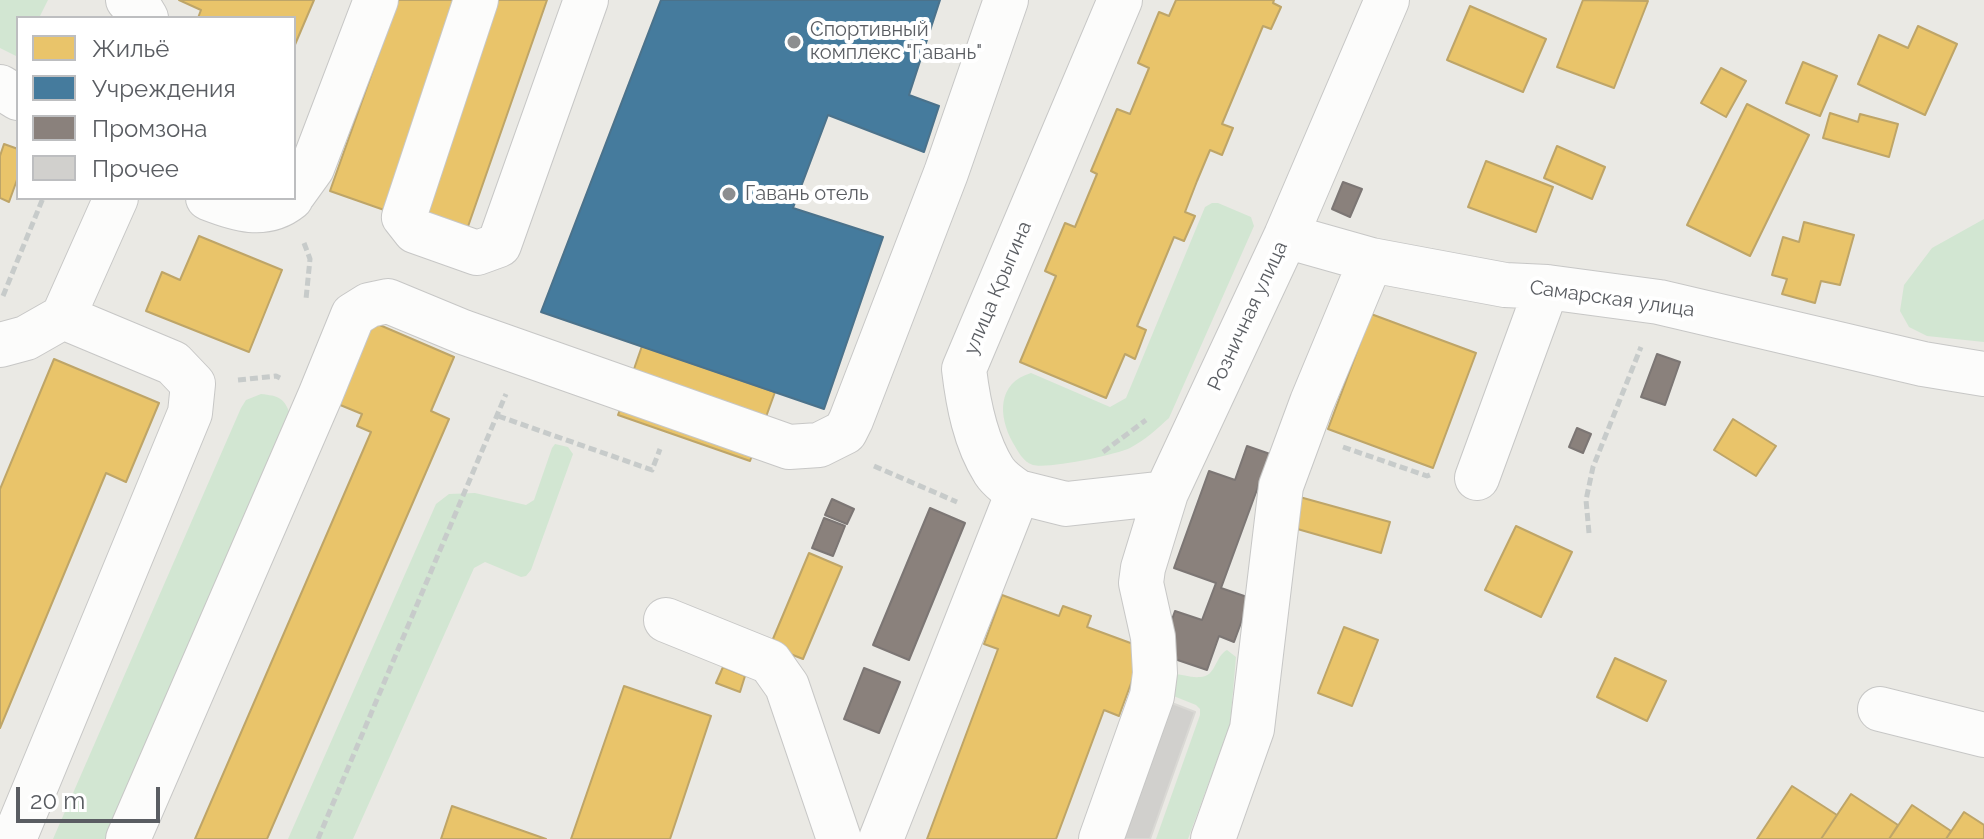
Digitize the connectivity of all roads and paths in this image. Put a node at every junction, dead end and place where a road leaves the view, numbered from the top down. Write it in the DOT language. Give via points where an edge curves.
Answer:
graph roads {
  1 [pos="128,0"];
  2 [pos="376,0"];
  3 [pos="476,0"];
  4 [pos="586,0"];
  5 [pos="1006,0"];
  6 [pos="1120,0"];
  7 [pos="1387,0"];
  8 [pos="145,16"];
  9 [pos="296,190"];
  10 [pos="42,200"];
  11 [pos="115,200"];
  12 [pos="213,200"];
  13 [pos="286,200"];
  14 [pos="292,200"];
  15 [pos="1286,236"];
  16 [pos="1371,260"];
  17 [pos="1547,287"];
  18 [pos="1659,302"];
  19 [pos="0,304"];
  20 [pos="302,310"];
  21 [pos="63,317"];
  22 [pos="0,345"];
  23 [pos="522,353"];
  24 [pos="281,363"];
  25 [pos="1984,374"];
  26 [pos="276,376"];
  27 [pos="193,384"];
  28 [pos="320,396"];
  29 [pos="498,416"];
  30 [pos="1151,417"];
  31 [pos="845,432"];
  32 [pos="1300,432"];
  33 [pos="1097,456"];
  34 [pos="652,470"];
  35 [pos="1458,474"];
  36 [pos="1166,493"];
  37 [pos="1012,507"];
  38 [pos="1589,533"];
  39 [pos="666,620"];
  40 [pos="1880,709"];
  41 [pos="1984,735"];
  42 [pos="14,839"];
  43 [pos="128,839"];
  44 [pos="318,839"];
  45 [pos="839,839"];
  46 [pos="881,839"];
  47 [pos="1101,839"];
  48 [pos="1213,839"];
  1 -- 8 [label="lane"];
  2 -- 9 [label="lane" via="312,168"];
  3 -- 4 [label="lane" via="404,217 415,231 477,253 499,245"];
  5 -- 31 [label="lane" via="946,173"];
  6 -- 37 [label="lane, улица Крыгина" via="964,369 983,448"];
  7 -- 15 [label="lane, Розничная улица"];
  10 -- 19 [label="path"];
  11 -- 21 [label="lane"];
  12 -- 13 [label="lane" via="252,211 273,209"];
  14 -- 20 [label="path" via="310,259"];
  15 -- 16 [label="lane, Самарская улица"];
  15 -- 36 [label="lane, Розничная улица"];
  16 -- 17 [label="lane, Самарская улица" via="1505,285"];
  16 -- 32 [label="lane"];
  17 -- 18 [label="lane, Самарская улица"];
  17 -- 35 [label="lane"];
  18 -- 25 [label="lane, Самарская улица"];
  18 -- 38 [label="path" via="1593,467 1586,500"];
  21 -- 22 [label="lane" via="26,338"];
  21 -- 27 [label="lane" via="173,363"];
  23 -- 28 [label="lane" via="388,301 369,305 353,315"];
  23 -- 29 [label="path"];
  23 -- 31 [label="lane" via="789,447 819,445"];
  24 -- 26 [label="path"];
  26 -- 27 [label="path"];
  26 -- 28 [label="path"];
  27 -- 42 [label="lane" via="190,413"];
  28 -- 43 [label="lane"];
  29 -- 34 [label="path"];
  29 -- 44 [label="path"];
  30 -- 33 [label="path"];
  31 -- 37 [label="path" via="867,442 859,460"];
  32 -- 35 [label="path" via="1427,476"];
  32 -- 48 [label="lane" via="1281,486 1252,729"];
  36 -- 37 [label="lane"];
  36 -- 47 [label="lane, Розничная улица" via="1141,583 1153,637 1152,696"];
  37 -- 46 [label="lane"];
  39 -- 45 [label="lane" via="770,662 782,677"];
  40 -- 41 [label="lane"];
}
